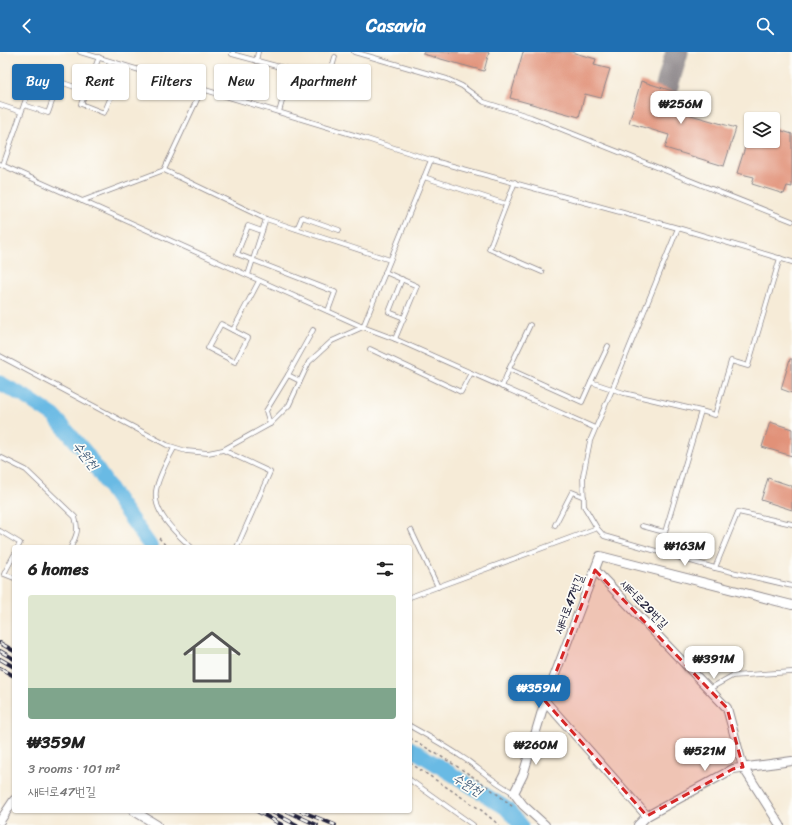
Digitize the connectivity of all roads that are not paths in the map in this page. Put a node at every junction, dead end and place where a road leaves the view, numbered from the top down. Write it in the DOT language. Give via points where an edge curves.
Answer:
graph roads {
  1 [pos="80,52"];
  2 [pos="233,52"];
  3 [pos="258,52"];
  4 [pos="354,52"];
  5 [pos="99,57"];
  6 [pos="335,57"];
  7 [pos="256,60"];
  8 [pos="96,64"];
  9 [pos="333,64"];
  10 [pos="277,66"];
  11 [pos="137,69"];
  12 [pos="206,90"];
  13 [pos="26,100"];
  14 [pos="53,100"];
  15 [pos="83,100"];
  16 [pos="110,100"];
  17 [pos="197,100"];
  18 [pos="282,100"];
  19 [pos="0,105"];
  20 [pos="24,105"];
  21 [pos="21,112"];
  22 [pos="279,112"];
  23 [pos="431,160"];
  24 [pos="2,165"];
  25 [pos="164,170"];
  26 [pos="424,177"];
  27 [pos="515,182"];
  28 [pos="82,201"];
  29 [pos="506,204"];
  30 [pos="266,219"];
  31 [pos="792,221"];
  32 [pos="678,228"];
  33 [pos="297,229"];
  34 [pos="339,230"];
  35 [pos="262,232"];
  36 [pos="780,258"];
  37 [pos="253,260"];
  38 [pos="390,260"];
  39 [pos="792,262"];
  40 [pos="385,272"];
  41 [pos="542,272"];
  42 [pos="248,275"];
  43 [pos="402,279"];
  44 [pos="259,281"];
  45 [pos="328,312"];
  46 [pos="404,318"];
  47 [pos="530,325"];
  48 [pos="362,327"];
  49 [pos="234,330"];
  50 [pos="313,330"];
  51 [pos="395,339"];
  52 [pos="608,346"];
  53 [pos="370,349"];
  54 [pos="0,356"];
  55 [pos="510,369"];
  56 [pos="471,373"];
  57 [pos="288,375"];
  58 [pos="300,381"];
  59 [pos="592,382"];
  60 [pos="502,387"];
  61 [pos="612,390"];
  62 [pos="701,411"];
  63 [pos="270,424"];
  64 [pos="595,428"];
  65 [pos="174,448"];
  66 [pos="223,450"];
  67 [pos="0,457"];
  68 [pos="584,497"];
  69 [pos="792,524"];
  70 [pos="555,525"];
  71 [pos="642,526"];
  72 [pos="596,528"];
  73 [pos="411,530"];
  74 [pos="0,531"];
  75 [pos="664,532"];
  76 [pos="19,545"];
  77 [pos="71,545"];
  78 [pos="189,545"];
  79 [pos="238,545"];
  80 [pos="659,552"];
  81 [pos="12,559"];
  82 [pos="715,568"];
  83 [pos="594,570"];
  84 [pos="12,577"];
  85 [pos="792,586"];
  86 [pos="438,587"];
  87 [pos="412,596"];
  88 [pos="792,605"];
  89 [pos="792,672"];
  90 [pos="709,689"];
  91 [pos="545,701"];
  92 [pos="412,727"];
  93 [pos="792,761"];
  94 [pos="743,767"];
  95 [pos="412,781"];
  96 [pos="514,793"];
  97 [pos="12,803"];
  98 [pos="137,813"];
  99 [pos="647,816"];
  100 [pos="0,821"];
  101 [pos="157,825"];
  102 [pos="474,825"];
  103 [pos="545,825"];
  104 [pos="638,825"];
  105 [pos="780,825"];
  1 -- 5 [label="lane"];
  2 -- 7 [label="lane" via="232,54"];
  3 -- 7 [label="lane"];
  4 -- 31 [label="lane" via="447,79 484,102 531,117"];
  5 -- 8 [label="lane"];
  5 -- 11 [label="lane"];
  6 -- 9 [label="lane"];
  7 -- 10 [label="lane"];
  12 -- 22 [label="lane"];
  13 -- 20 [label="lane"];
  14 -- 20 [label="lane" via="48,113"];
  15 -- 16 [label="lane" via="81,104 104,113"];
  17 -- 25 [label="lane"];
  18 -- 22 [label="lane"];
  19 -- 21 [label="lane"];
  20 -- 21 [label="lane"];
  21 -- 24 [label="lane"];
  22 -- 23 [label="lane"];
  23 -- 26 [label="lane"];
  23 -- 27 [label="lane"];
  24 -- 28 [label="lane"];
  25 -- 28 [label="lane"];
  25 -- 30 [label="lane"];
  26 -- 29 [label="lane"];
  26 -- 38 [label="lane"];
  27 -- 29 [label="lane"];
  27 -- 32 [label="lane"];
  28 -- 42 [label="lane"];
  29 -- 41 [label="lane" via="488,249"];
  30 -- 33 [label="lane"];
  30 -- 35 [label="lane"];
  32 -- 36 [label="lane"];
  32 -- 61 [label="lane"];
  33 -- 34 [label="lane" via="302,217"];
  33 -- 38 [label="lane"];
  35 -- 37 [label="lane"];
  35 -- 37 [label="lane" via="248,226 237,254"];
  36 -- 39 [label="lane"];
  36 -- 62 [label="lane" via="748,366 731,361 715,415"];
  37 -- 42 [label="lane"];
  37 -- 45 [label="lane" via="335,292"];
  38 -- 40 [label="lane"];
  40 -- 43 [label="lane"];
  40 -- 48 [label="lane"];
  42 -- 44 [label="lane"];
  43 -- 46 [label="lane" via="417,286"];
  43 -- 46 [label="lane" via="389,312"];
  44 -- 45 [label="lane"];
  44 -- 49 [label="lane"];
  45 -- 48 [label="lane"];
  46 -- 51 [label="lane"];
  47 -- 55 [label="lane"];
  48 -- 51 [label="lane"];
  48 -- 58 [label="lane" via="332,341 309,362"];
  49 -- 49 [label="lane" via="221,324 208,348 235,362 248,338"];
  50 -- 57 [label="lane"];
  51 -- 56 [label="lane"];
  52 -- 59 [label="lane"];
  53 -- 56 [label="lane" via="461,392"];
  54 -- 65 [label="lane"];
  55 -- 59 [label="lane" via="582,402"];
  55 -- 60 [label="lane"];
  56 -- 60 [label="lane"];
  57 -- 58 [label="lane"];
  57 -- 63 [label="lane" via="266,411"];
  58 -- 63 [label="lane" via="289,405"];
  59 -- 61 [label="lane"];
  60 -- 64 [label="lane"];
  61 -- 62 [label="lane"];
  61 -- 64 [label="lane"];
  62 -- 75 [label="lane"];
  63 -- 66 [label="lane"];
  64 -- 68 [label="lane" via="583,476"];
  65 -- 66 [label="lane" via="186,452 208,453"];
  65 -- 78 [label="lane" via="156,491 157,505 164,519"];
  66 -- 79 [label="lane" via="270,472"];
  67 -- 77 [label="lane" via="26,470 75,517 78,528"];
  68 -- 70 [label="lane" via="572,492"];
  68 -- 72 [label="lane" via="584,506"];
  69 -- 82 [label="lane" via="738,512"];
  71 -- 75 [label="lane"];
  72 -- 80 [label="lane" via="604,536"];
  72 -- 86 [label="lane"];
  73 -- 86 [label="lane"];
  74 -- 76 [label="lane" via="20,543"];
  75 -- 80 [label="lane"];
  80 -- 82 [label="lane"];
  81 -- 84 [label="lane" via="4,574"];
  82 -- 85 [label="lane"];
  83 -- 88 [label="street, 새터로47번길" via="600,556"];
  83 -- 90 [label="street, 새터로29번길"];
  83 -- 91 [label="street, 새터로47번길"];
  86 -- 87 [label="lane"];
  89 -- 90 [label="lane" via="732,676"];
  90 -- 94 [label="street, 새터로29번길" via="727,708"];
  91 -- 96 [label="street, 새터로47번길" via="523,775"];
  91 -- 99 [label="street"];
  92 -- 96 [label="lane"];
  93 -- 94 [label="street"];
  94 -- 99 [label="street" via="733,768"];
  94 -- 105 [label="street, 새터로29번길"];
  95 -- 102 [label="lane"];
  96 -- 103 [label="street"];
  97 -- 100 [label="street"];
  98 -- 101 [label="street"];
  99 -- 104 [label="street"];
}
